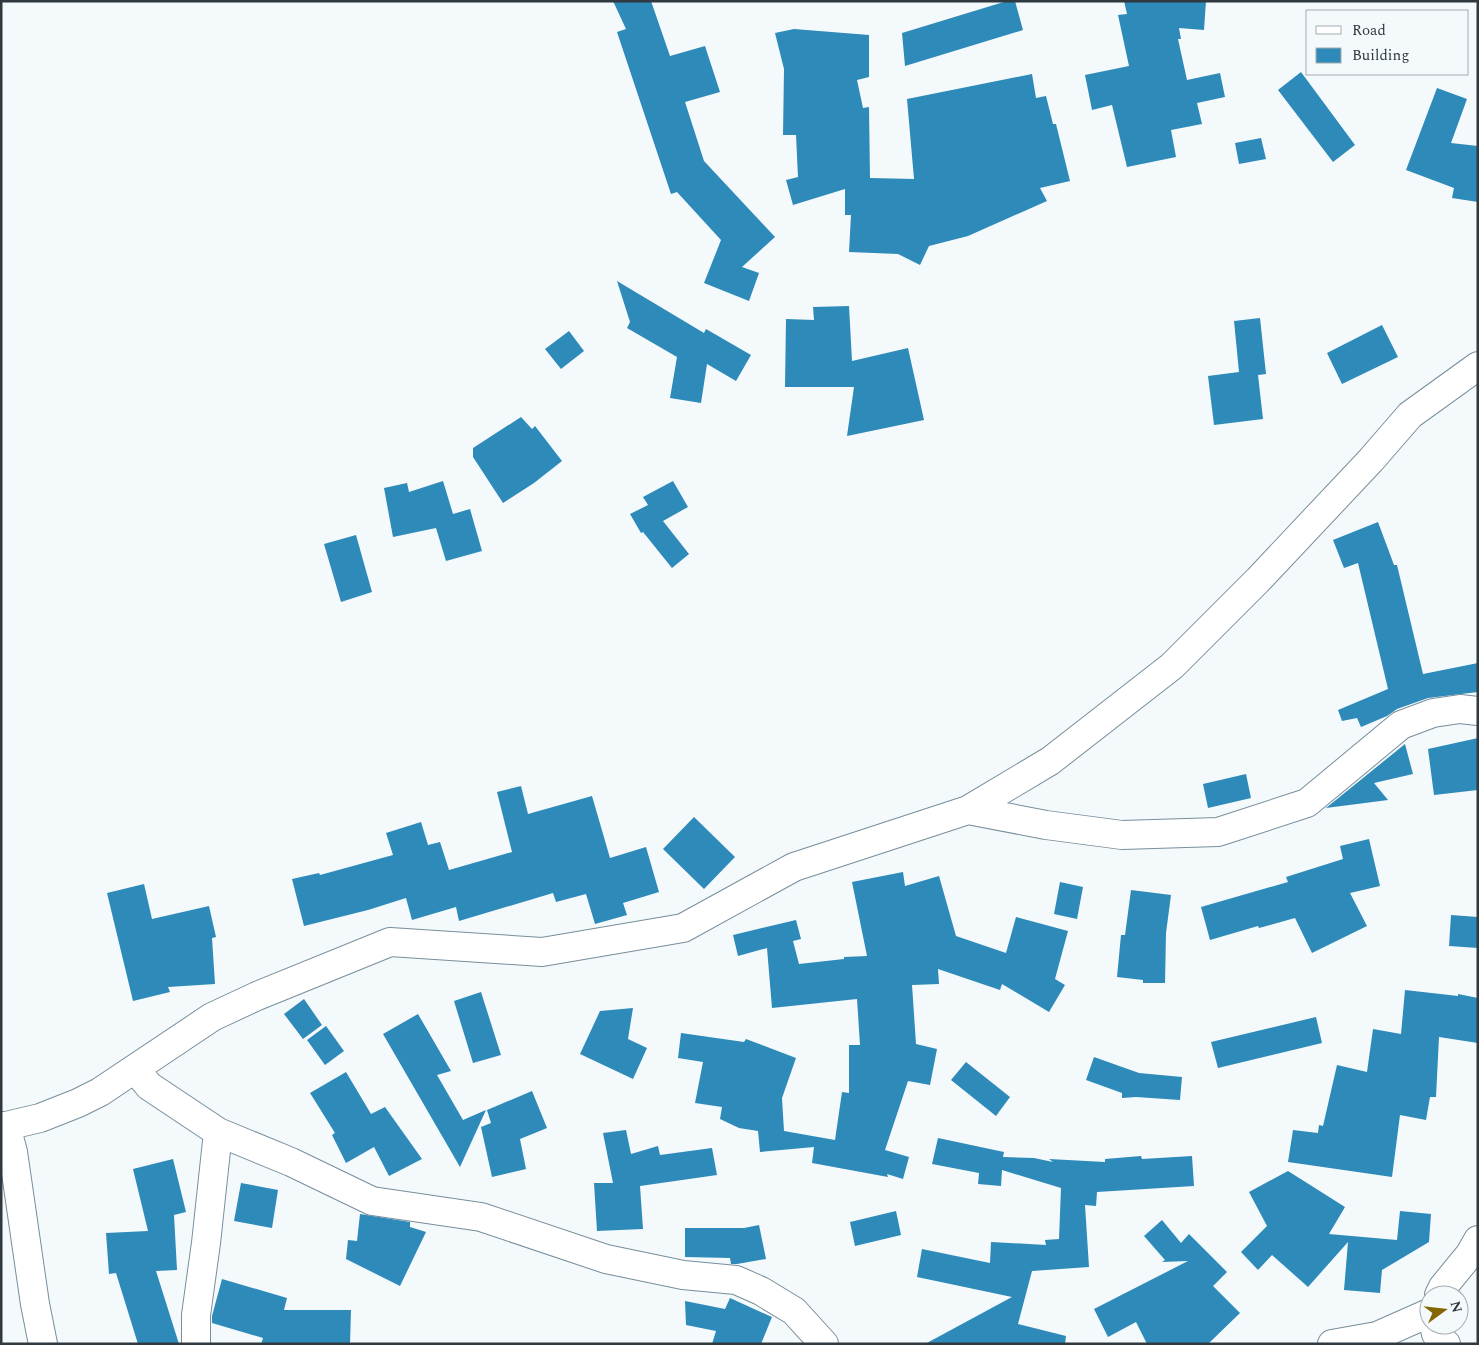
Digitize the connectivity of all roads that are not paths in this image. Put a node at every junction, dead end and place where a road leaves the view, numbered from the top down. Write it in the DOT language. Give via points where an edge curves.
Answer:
graph roads {
  1 [pos="1478,366"];
  2 [pos="1478,711"];
  3 [pos="968,810"];
  4 [pos="135,1069"];
  5 [pos="4,1126"];
  6 [pos="218,1132"];
  7 [pos="1478,1240"];
  8 [pos="1445,1285"];
  9 [pos="1419,1317"];
  10 [pos="1437,1335"];
  11 [pos="43,1344"];
  12 [pos="196,1344"];
  13 [pos="824,1344"];
  14 [pos="1332,1344"];
  15 [pos="1446,1344"];
  1 -- 3 [label="street" via="1410,415 1271,566 1172,666 1050,761"];
  2 -- 3 [label="street" via="1460,709 1433,713 1401,725 1306,803 1218,832 1122,835"];
  3 -- 4 [label="street" via="794,867 683,928 542,952 390,942 212,1016"];
  4 -- 5 [label="street" via="78,1103 40,1118"];
  4 -- 6 [label="street" via="149,1086"];
  5 -- 11 [label="street" via="13,1152"];
  6 -- 12 [label="street" via="196,1316"];
  6 -- 13 [label="street" via="372,1201 481,1217 606,1259 683,1275 736,1280 761,1290 794,1311"];
  7 -- 8 [label="street"];
  9 -- 14 [label="street" via="1377,1336"];
  10 -- 15 [label="street"];
}
